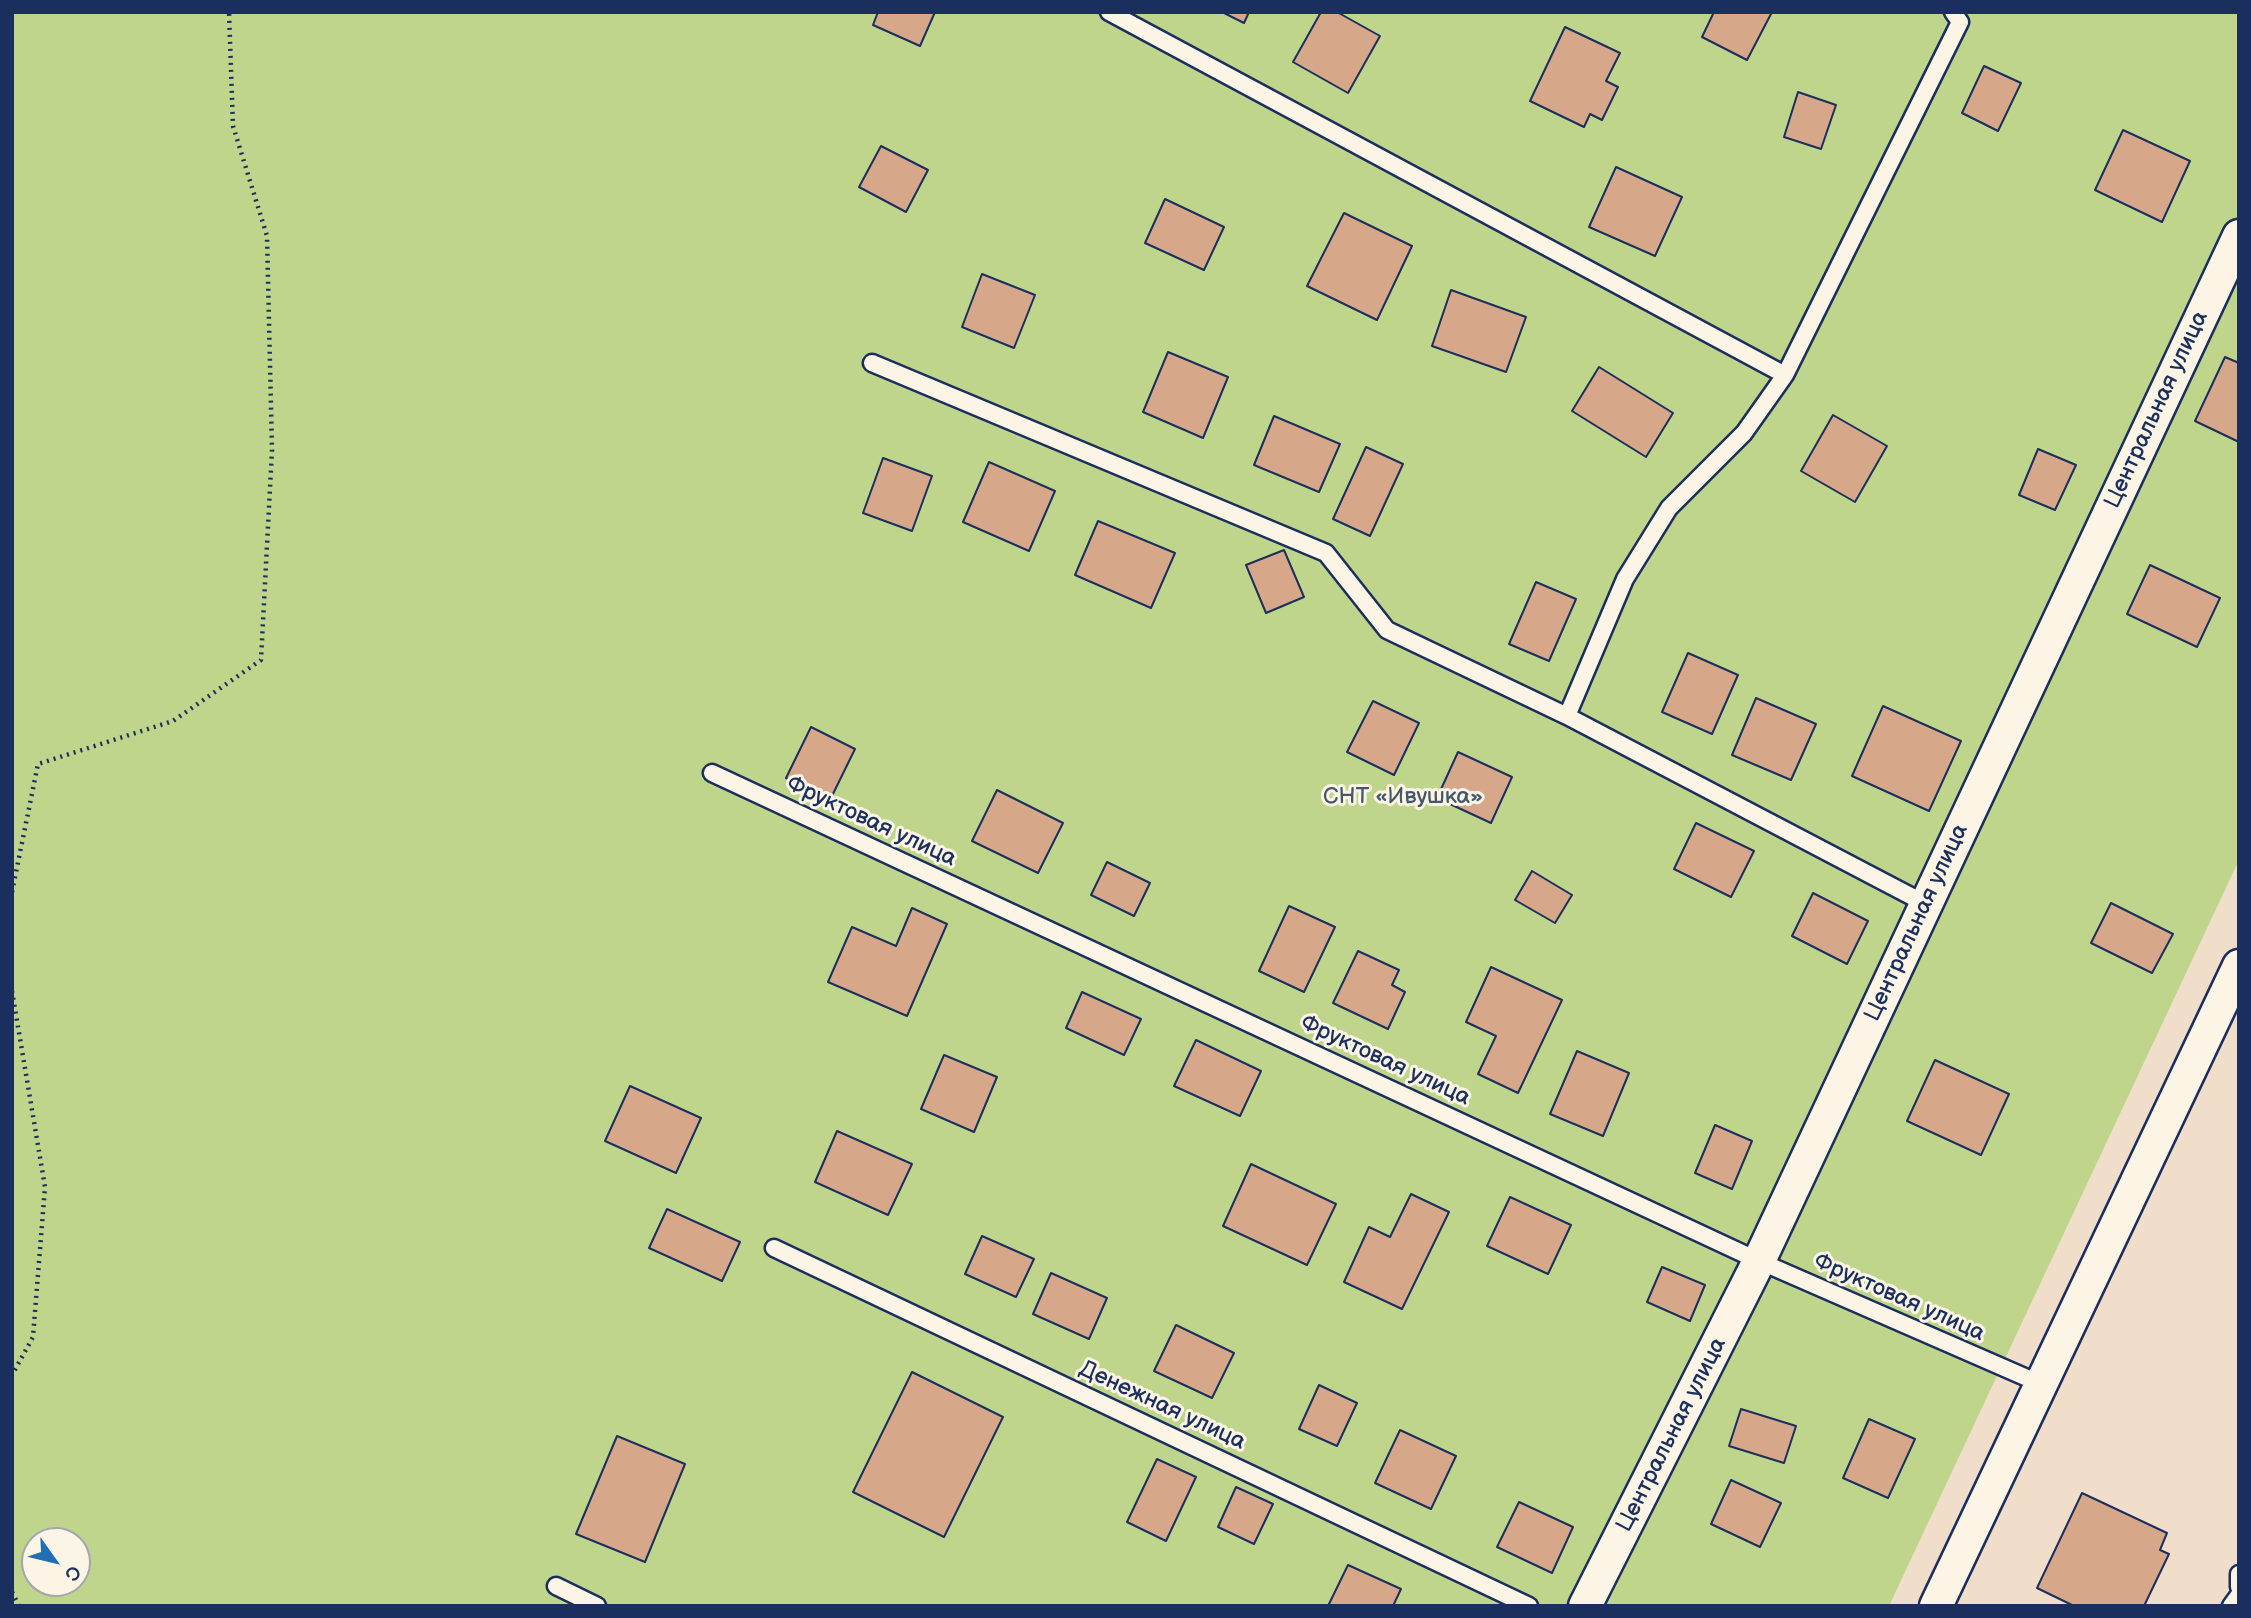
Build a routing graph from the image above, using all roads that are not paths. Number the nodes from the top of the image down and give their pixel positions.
1 (1109, 12) edge
2 (1953, 12) edge
3 (2239, 236) edge
4 (872, 363) dead end
5 (1785, 375) junction
6 (1567, 716) junction
7 (712, 773) dead end
8 (1926, 904) junction
9 (2239, 966) edge
10 (774, 1248) dead end
11 (1759, 1261) junction
12 (2041, 1384) junction
13 (2239, 1574) edge
14 (556, 1586) dead end
15 (2239, 1587) edge
16 (2239, 1595) edge
17 (597, 1606) edge
18 (1530, 1606) edge
19 (1585, 1606) edge
20 (1936, 1606) edge
21 (2231, 1606) edge

1 - 5 lane
2 - 5 lane
3 - 8 street, Центральная улица
4 - 6 lane
5 - 6 lane
6 - 8 lane
7 - 11 lane, Фруктовая улица
8 - 11 street, Центральная улица
9 - 12 street
10 - 18 lane, Денежная улица
11 - 12 lane, Фруктовая улица
11 - 19 street, Центральная улица
12 - 20 street
13 - 15 lane
14 - 17 lane
16 - 21 lane

